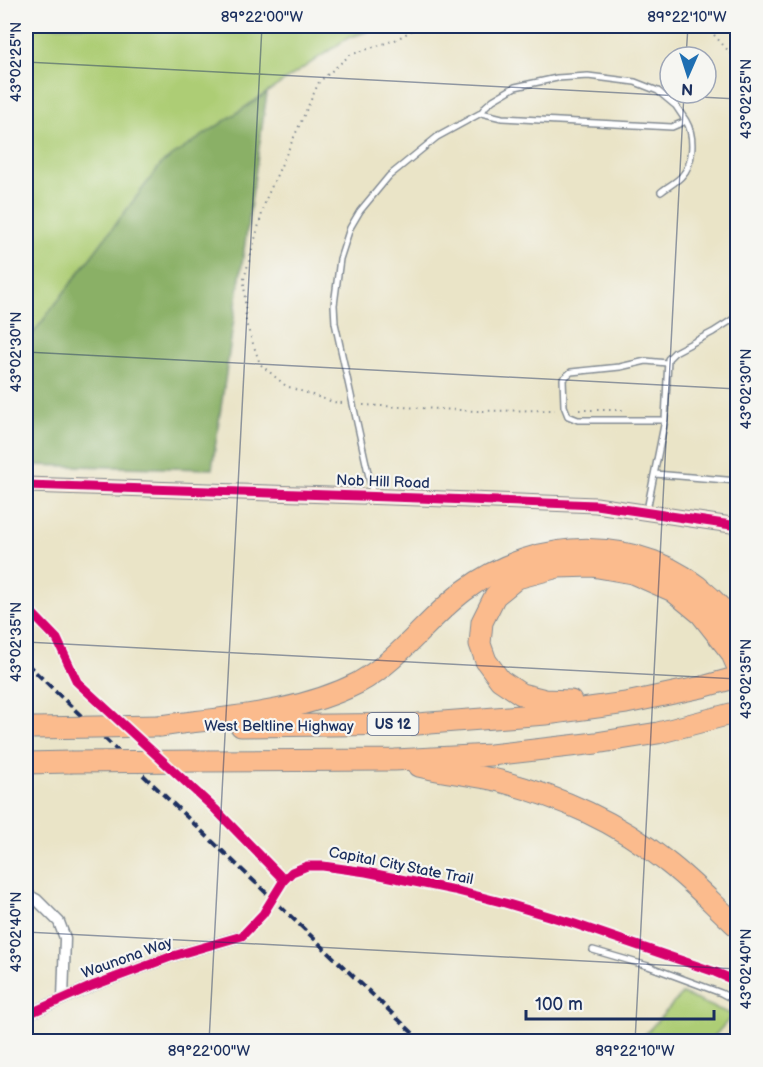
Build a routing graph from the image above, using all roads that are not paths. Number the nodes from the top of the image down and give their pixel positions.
1 (481, 113) junction
2 (686, 121) junction
3 (661, 192) dead end
4 (738, 316) edge
5 (667, 363) junction
6 (665, 420) junction
7 (655, 474) junction
8 (738, 481) edge
9 (26, 485) edge
10 (373, 497) junction
11 (647, 512) junction
12 (738, 526) edge
13 (738, 627) edge
14 (738, 668) edge
15 (738, 677) edge
16 (626, 703) junction
17 (738, 712) edge
18 (160, 726) junction
19 (29, 728) edge
20 (395, 760) junction
21 (26, 763) edge
22 (26, 894) edge
23 (738, 927) edge
24 (242, 936) dead end
25 (593, 950) dead end
26 (63, 999) junction
27 (738, 1002) edge
28 (26, 1015) edge

1 - 2 lane
1 - 2 lane
1 - 10 lane
2 - 3 lane
4 - 5 lane
5 - 6 lane
5 - 6 lane
6 - 7 lane
7 - 8 lane
7 - 11 lane
9 - 10 street, Nob Hill Road
10 - 11 street, Nob Hill Road
11 - 12 street, Nob Hill Road
13 - 18 highway
14 - 16 highway
15 - 16 highway, West Beltline Highway / US 12
16 - 18 highway, West Beltline Highway / US 12
17 - 20 highway
18 - 19 highway, West Beltline Highway / US 12, bridge
20 - 21 highway, bridge
20 - 23 highway
22 - 26 street
24 - 26 street, Waunona Way
25 - 27 lane
26 - 28 street, Waunona Way

